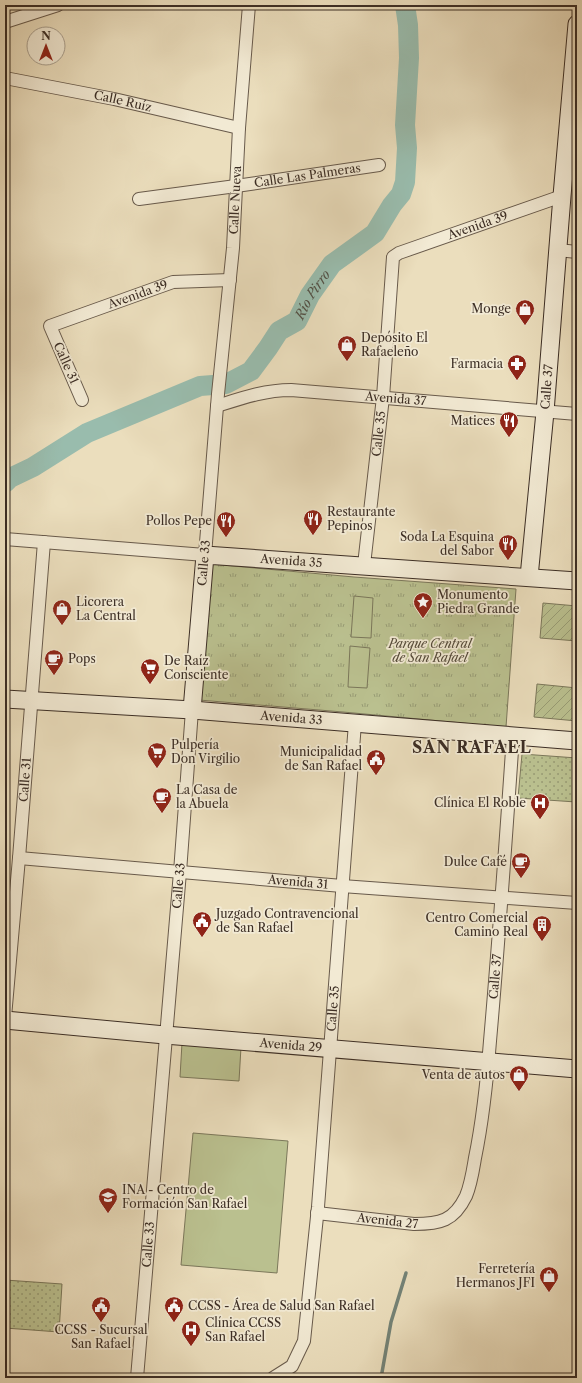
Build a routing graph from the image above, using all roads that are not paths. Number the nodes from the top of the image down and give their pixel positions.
1 (58, 5) edge
2 (249, 5) edge
3 (5, 22) edge
4 (577, 24) edge
5 (5, 78) edge
6 (239, 128) junction
7 (379, 165) dead end
8 (236, 186) junction
9 (562, 196) junction
10 (139, 199) dead end
11 (558, 250) junction
12 (577, 252) edge
13 (394, 255) joint
14 (230, 280) junction
15 (50, 326) joint
16 (218, 394) joint
17 (382, 397) junction
18 (82, 400) dead end
19 (217, 406) junction
20 (545, 412) junction
21 (577, 414) edge
22 (5, 540) edge
23 (44, 542) junction
24 (205, 555) junction
25 (364, 565) junction
26 (529, 577) junction
27 (577, 581) edge
28 (5, 699) edge
29 (32, 701) junction
30 (192, 710) junction
31 (355, 724) junction
32 (513, 736) junction
33 (577, 741) edge
34 (20, 858) junction
35 (180, 872) junction
36 (342, 886) junction
37 (503, 898) junction
38 (577, 903) edge
39 (5, 1017) edge
40 (5, 1020) edge
41 (165, 1035) junction
42 (331, 1048) junction
43 (488, 1062) junction
44 (577, 1070) edge
45 (318, 1213) junction
46 (454, 1213) joint
47 (136, 1378) edge
48 (273, 1378) edge

1 - 3 street
2 - 6 street, Calle Nueva
4 - 9 main road, Calle 37
5 - 6 street, Calle Ruíz
6 - 8 street, Calle Nueva
7 - 8 street, Calle Las Palmeras
8 - 10 street, Calle Las Palmeras
8 - 14 street, Calle Nueva
9 - 11 main road, Calle 37
9 - 13 street, Avenida 39
11 - 12 street
11 - 20 main road, Calle 37
13 - 17 street, Calle 35
14 - 15 street, Avenida 39
14 - 16 street, Calle Nueva
15 - 18 street, Calle 31
16 - 19 street, Calle 33
17 - 19 street, Avenida 37
17 - 20 street, Avenida 37
17 - 25 street, Calle 35
19 - 24 street, Calle 33
20 - 21 street, Avenida 37
20 - 26 main road, Calle 37
22 - 23 street, Avenida 35
23 - 24 street, Avenida 35
23 - 29 street, Calle 31
24 - 25 main road, Avenida 35
24 - 30 main road, Calle 33
25 - 26 main road, Avenida 35
26 - 27 main road, Avenida 35
28 - 29 main road, Avenida 33
29 - 30 main road, Avenida 33
29 - 34 street, Calle 31
30 - 31 main road, Avenida 33
30 - 35 street, Calle 33
31 - 32 main road, Avenida 33
31 - 36 street, Calle 35
32 - 33 main road, Avenida 33
32 - 37 street, Calle 37
34 - 35 street, Avenida 31
34 - 39 street, Calle 31
35 - 36 street, Avenida 31
35 - 41 street, Calle 33
36 - 37 street, Avenida 31
36 - 42 street, Calle 35
37 - 38 street, Avenida 31
37 - 43 street, Calle 37
40 - 41 main road, Avenida 29
41 - 42 main road, Avenida 29
41 - 47 street, Calle 33
42 - 43 main road, Avenida 29
42 - 45 street, Calle 35
43 - 44 main road, Avenida 29
43 - 46 street, Calle 37
45 - 46 street, Avenida 27
45 - 48 street, Calle 35

